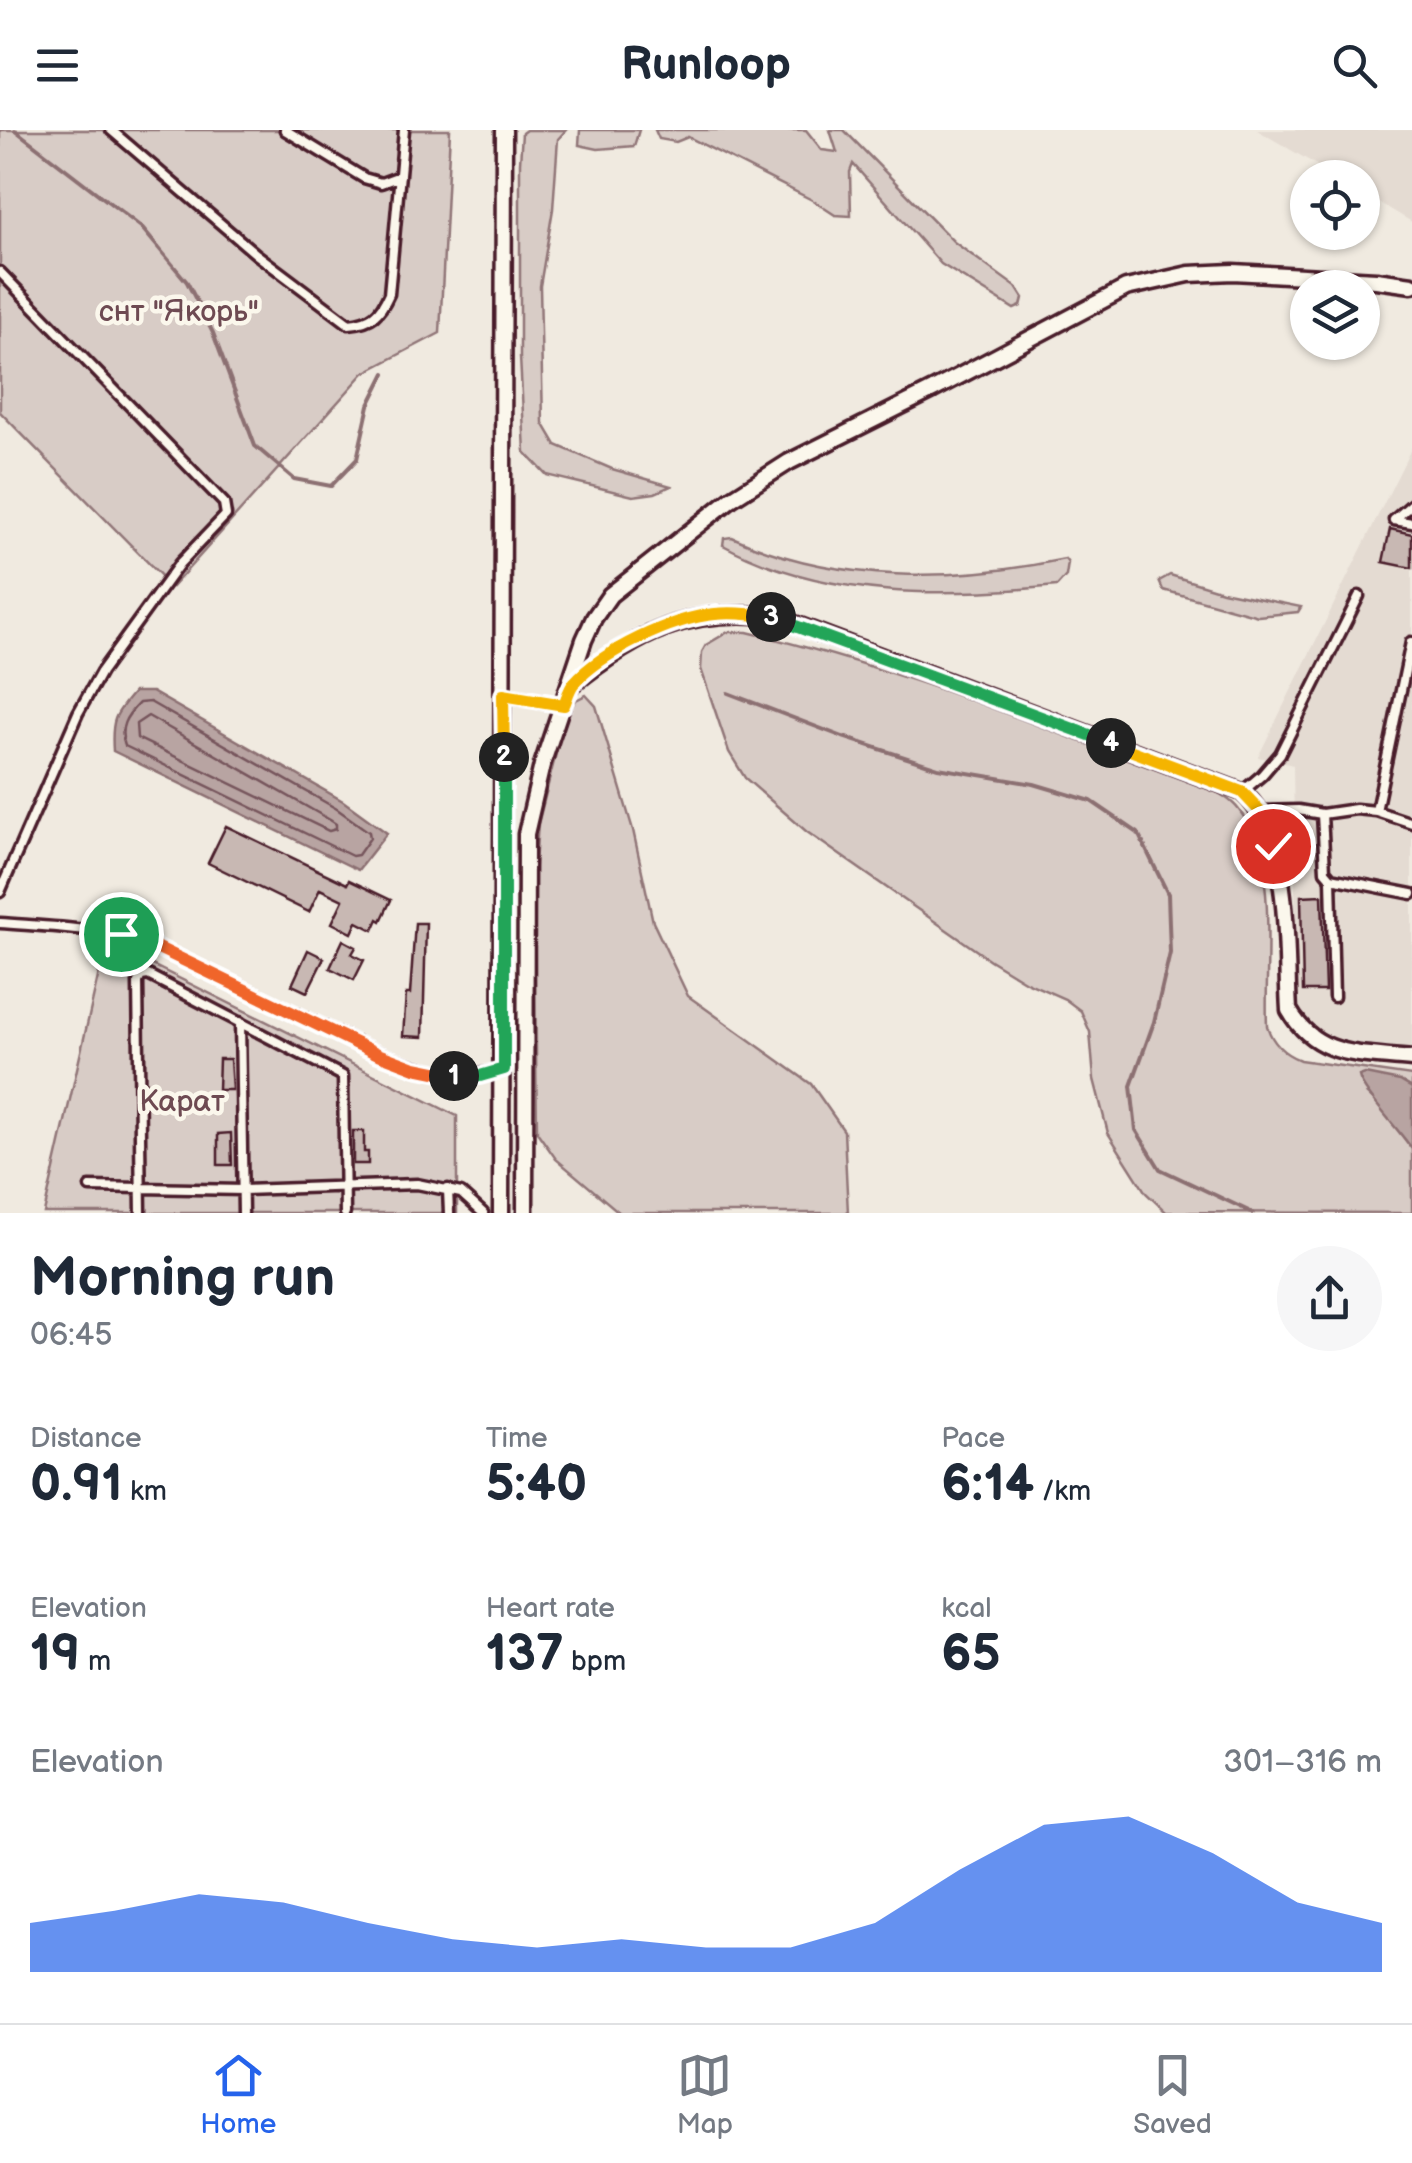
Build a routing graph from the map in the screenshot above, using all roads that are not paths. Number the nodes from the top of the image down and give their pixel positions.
1 (111, 130) edge
2 (284, 130) edge
3 (404, 130) edge
4 (504, 130) edge
5 (400, 176) junction
6 (0, 272) edge
7 (1412, 285) edge
8 (1412, 504) edge
9 (1412, 523) edge
10 (1359, 596) dead end
11 (1412, 642) edge
12 (572, 685) junction
13 (503, 695) junction
14 (564, 705) junction
15 (1242, 792) junction
16 (1260, 811) junction
17 (1376, 811) junction
18 (1322, 814) junction
19 (1412, 822) edge
20 (1331, 878) junction
21 (0, 892) edge
22 (1412, 894) edge
23 (0, 924) edge
24 (1334, 997) dead end
25 (240, 1022) junction
26 (1412, 1059) edge
27 (504, 1069) junction
28 (90, 1187) dead end
29 (142, 1188) junction
30 (345, 1188) junction
31 (448, 1188) junction
32 (243, 1190) junction
33 (142, 1213) edge
34 (243, 1213) edge
35 (345, 1213) edge
36 (448, 1213) edge
37 (483, 1213) edge
38 (501, 1213) edge
39 (525, 1213) edge

1 - 5 lane
2 - 5 lane
3 - 5 lane
4 - 13 street
6 - 21 lane
7 - 12 street
8 - 9 lane
10 - 15 lane
11 - 17 lane
12 - 14 street
12 - 15 street
13 - 14 lane
13 - 27 street
14 - 39 street
15 - 16 street
16 - 18 lane
16 - 26 street
17 - 18 lane
17 - 19 lane
18 - 20 lane
20 - 22 lane
20 - 24 lane
23 - 27 lane
25 - 29 lane
25 - 30 lane
25 - 32 lane
27 - 38 street
28 - 29 lane
29 - 32 lane
29 - 33 lane
30 - 31 lane
30 - 32 lane
30 - 35 lane
31 - 36 lane
31 - 37 lane
32 - 34 lane

